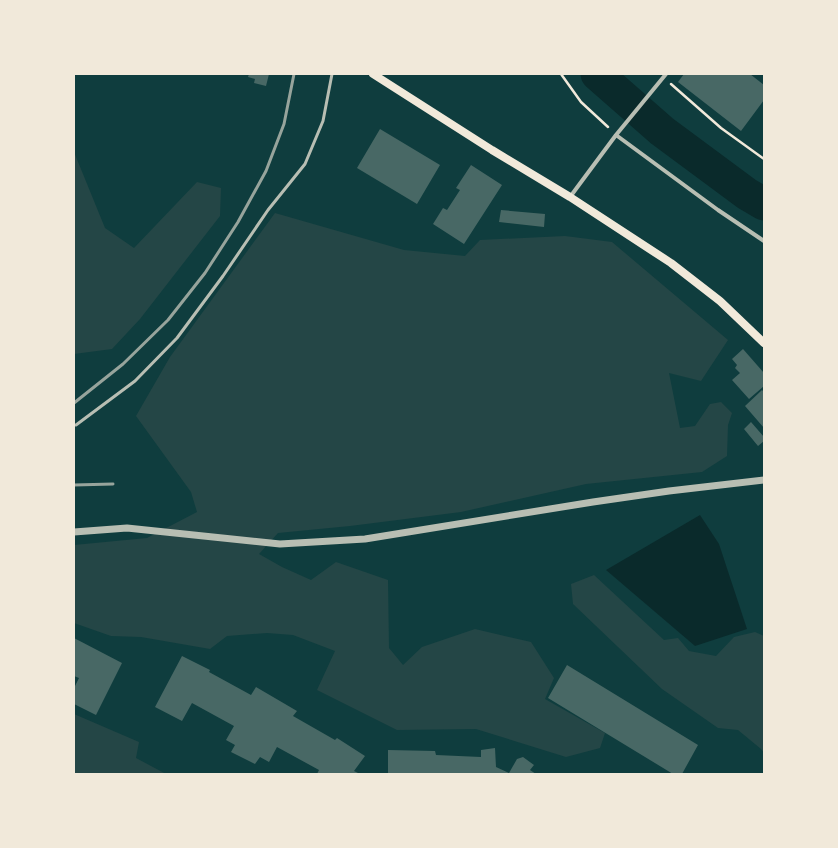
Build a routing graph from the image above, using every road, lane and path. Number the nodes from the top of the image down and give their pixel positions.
1 (332, 74) edge
2 (373, 74) edge
3 (561, 74) edge
4 (665, 75) edge
5 (616, 135) junction
6 (764, 158) edge
7 (570, 197) junction
8 (764, 241) edge
9 (764, 344) edge
10 (76, 425) dead end
11 (764, 480) edge
12 (74, 532) edge

1 - 10 lane
2 - 7 main road
3 - 5 path
4 - 5 street
4 - 6 path
5 - 7 street
5 - 8 street
7 - 9 main road
11 - 12 street

